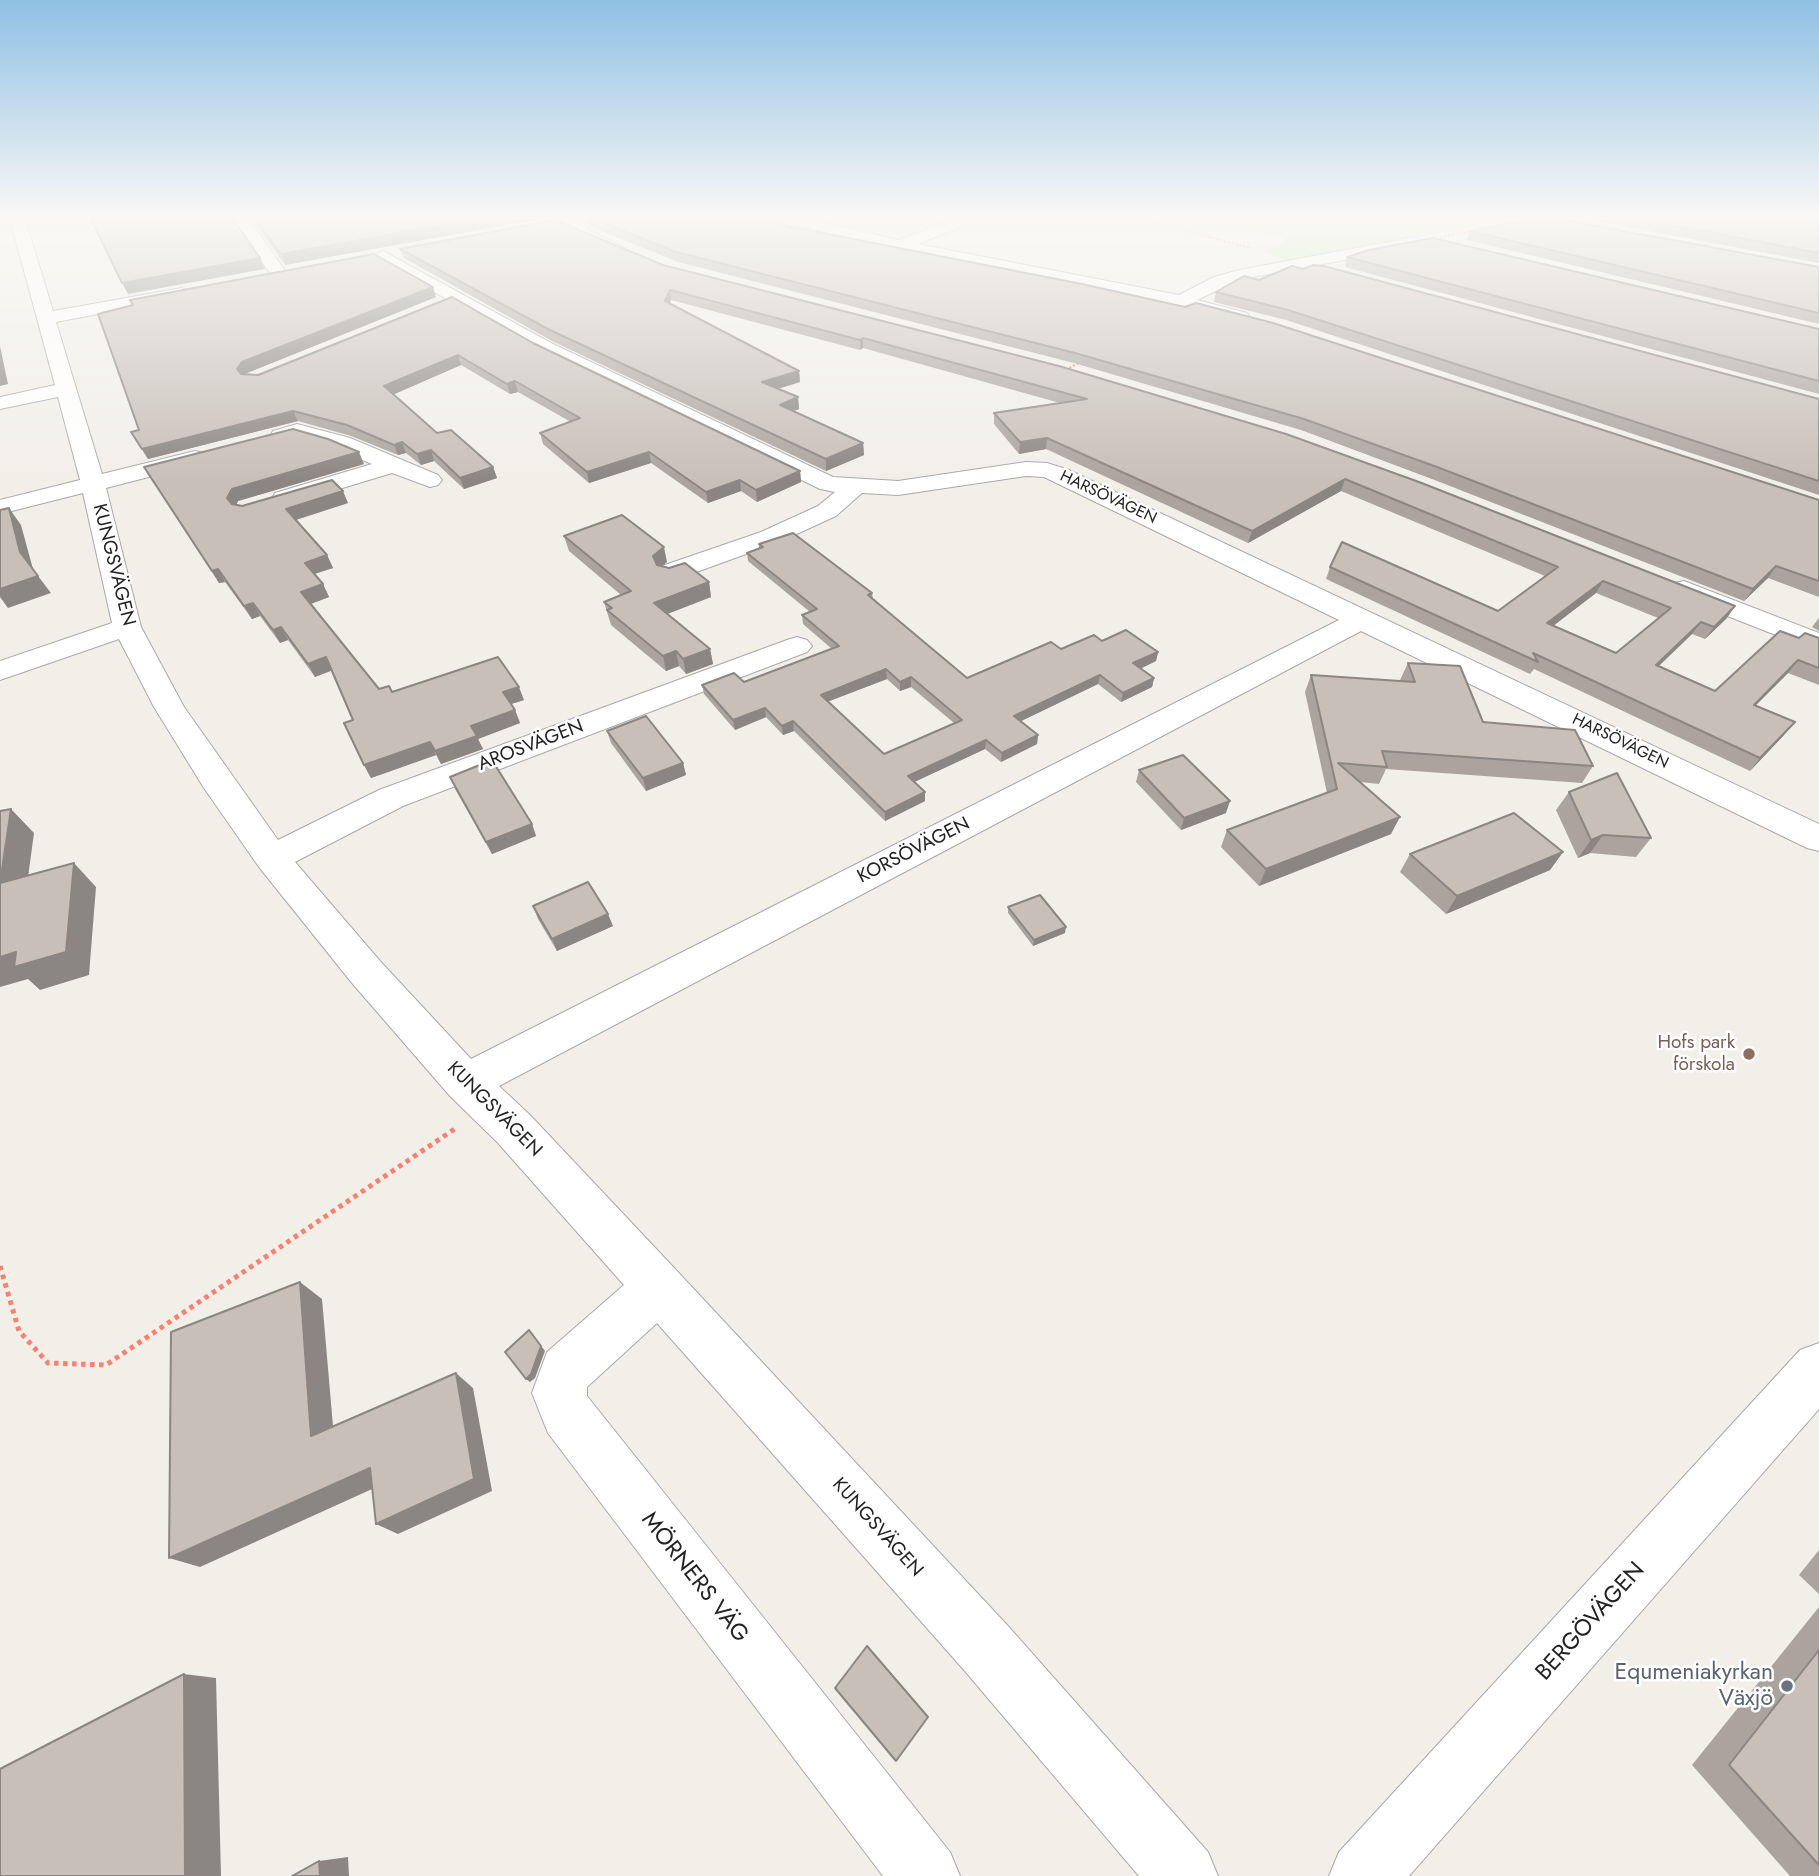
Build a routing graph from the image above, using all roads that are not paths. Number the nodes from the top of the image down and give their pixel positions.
1 (43, 307) edge
2 (107, 307) edge
3 (433, 307) edge
4 (470, 307) edge
5 (1201, 307) edge
6 (429, 308) edge
7 (46, 318) junction
8 (1254, 321) edge
9 (67, 389) junction
10 (0, 403) edge
11 (260, 442) edge
12 (221, 452) edge
13 (393, 466) junction
14 (430, 480) dead end
15 (0, 481) edge
16 (93, 483) junction
17 (855, 486) junction
18 (261, 505) edge
19 (0, 507) edge
20 (671, 572) edge
21 (1666, 582) edge
22 (1364, 618) junction
23 (127, 627) junction
24 (1819, 643) edge
25 (797, 646) dead end
26 (0, 671) edge
27 (1819, 839) edge
28 (272, 858) junction
29 (477, 1094) junction
30 (659, 1287) junction
31 (1819, 1369) edge
32 (926, 1876) edge
33 (1184, 1876) edge
34 (1363, 1876) edge

1 - 7 street, KUNGSVÄGEN
2 - 7 street
3 - 6 street
4 - 17 street, HARSÖVÄGEN
5 - 8 street
7 - 9 street, KUNGSVÄGEN
9 - 10 street
9 - 16 street, KUNGSVÄGEN
11 - 13 street
12 - 16 street
13 - 14 street
13 - 18 street
15 - 19 street
16 - 19 street
16 - 23 street, KUNGSVÄGEN
17 - 20 street
17 - 22 street, HARSÖVÄGEN
21 - 24 street
22 - 27 street, HARSÖVÄGEN
22 - 29 street, KORSÖVÄGEN
23 - 26 street
23 - 28 street, KUNGSVÄGEN
25 - 28 street, AROSVÄGEN
28 - 29 street, KUNGSVÄGEN
29 - 30 street, KUNGSVÄGEN
30 - 32 street, MÖRNERS VÄG
30 - 33 street, KUNGSVÄGEN
31 - 34 street, BERGÖVÄGEN

